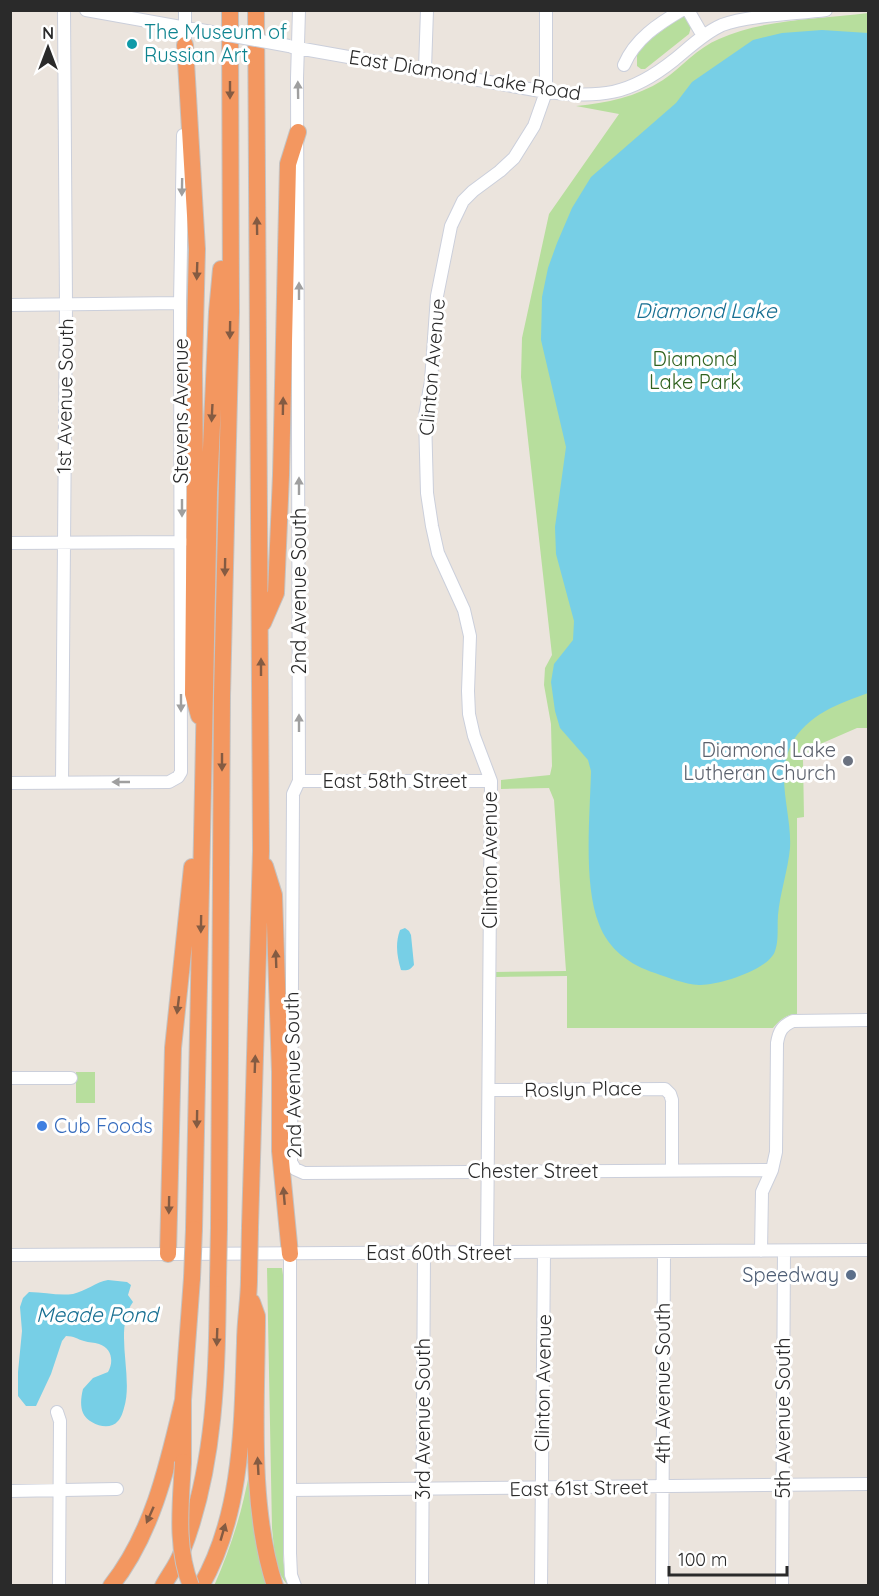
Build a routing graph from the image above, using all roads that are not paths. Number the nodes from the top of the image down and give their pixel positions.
1 (64, 10) edge
2 (86, 10) edge
3 (185, 10) edge
4 (230, 10) edge
5 (256, 10) edge
6 (299, 10) edge
7 (427, 10) edge
8 (546, 10) edge
9 (682, 10) edge
10 (688, 10) edge
11 (826, 10) edge
12 (188, 34) junction
13 (703, 36) junction
14 (293, 47) junction
15 (624, 65) dead end
16 (425, 69) junction
17 (546, 92) junction
18 (298, 132) junction
19 (230, 188) junction
20 (180, 303) junction
21 (66, 304) junction
22 (10, 305) edge
23 (182, 542) junction
24 (10, 543) edge
25 (64, 543) junction
26 (261, 629) junction
27 (205, 728) junction
28 (490, 781) junction
29 (62, 782) junction
30 (299, 782) junction
31 (10, 783) edge
32 (203, 824) junction
33 (261, 851) junction
34 (868, 1020) edge
35 (10, 1078) edge
36 (71, 1078) dead end
37 (490, 1090) junction
38 (295, 1169) joint
39 (672, 1170) junction
40 (772, 1170) junction
41 (488, 1171) junction
42 (868, 1250) edge
43 (761, 1251) junction
44 (784, 1251) junction
45 (544, 1252) junction
46 (664, 1252) junction
47 (424, 1253) junction
48 (487, 1253) junction
49 (168, 1254) junction
50 (290, 1254) junction
51 (10, 1255) edge
52 (249, 1287) junction
53 (57, 1412) dead end
54 (176, 1461) junction
55 (868, 1484) edge
56 (782, 1485) junction
57 (663, 1486) junction
58 (542, 1489) junction
59 (60, 1490) junction
60 (117, 1490) dead end
61 (290, 1490) junction
62 (423, 1490) junction
63 (10, 1491) edge
64 (59, 1586) edge
65 (111, 1586) edge
66 (163, 1586) edge
67 (191, 1586) edge
68 (201, 1586) edge
69 (275, 1586) edge
70 (295, 1586) edge
71 (422, 1586) edge
72 (541, 1586) edge
73 (662, 1586) edge
74 (782, 1586) edge

1 - 21 street, 1st Avenue South
2 - 12 street, East Diamond Lake Road
3 - 12 street, Stevens Avenue
4 -> 19 highway
26 -> 5 highway
6 - 14 street, 2nd Avenue South
7 - 16 street
8 - 17 street, Clinton Avenue
9 - 15 street
10 - 13 street
11 - 13 street, East Diamond Lake Road
12 - 14 street, East Diamond Lake Road, bridge
12 -> 20 street, Stevens Avenue
12 -> 27 highway
13 - 17 street, East Diamond Lake Road
14 - 16 street, East Diamond Lake Road
18 -> 14 street, 2nd Avenue South
16 - 17 street, East Diamond Lake Road
17 - 28 street, Clinton Avenue
26 -> 18 highway
30 -> 18 street, 2nd Avenue South
19 -> 27 highway
19 -> 66 highway, bridge
20 - 21 street
20 -> 23 street, Stevens Avenue
21 - 22 street
21 - 25 street, 1st Avenue South
23 - 25 street
23 -> 29 street, Stevens Avenue
24 - 25 street
25 - 29 street, 1st Avenue South
33 -> 26 highway
27 - 32 highway
28 - 30 street, East 58th Street
28 - 37 street, Clinton Avenue
29 - 31 street
30 - 38 street, 2nd Avenue South
32 -> 49 highway
32 -> 54 highway, bridge
50 -> 33 highway
52 -> 33 highway, bridge
34 - 40 street
35 - 36 street
37 - 39 street, Roslyn Place
37 - 41 street, Clinton Avenue
38 - 41 street, Chester Street
39 - 40 street, Chester Street
39 - 41 street, Chester Street
40 - 43 street
41 - 48 street, Clinton Avenue
42 - 44 street, East 60th Street
43 - 44 street, East 60th Street
43 - 46 street, East 60th Street
44 - 56 street, 5th Avenue South
45 - 46 street, East 60th Street
45 - 48 street, East 60th Street
45 - 58 street, Clinton Avenue
46 - 57 street, 4th Avenue South
47 - 48 street, East 60th Street
47 - 50 street, East 60th Street
47 - 62 street, 3rd Avenue South
49 - 50 street, East 60th Street
49 - 51 street, East 60th Street
50 - 61 street
68 -> 52 highway
69 -> 52 highway
53 - 59 street
54 -> 65 highway
54 - 67 highway, bridge
55 - 56 street, East 61st Street
56 - 57 street, East 61st Street
56 - 74 street, 5th Avenue South
57 - 58 street, East 61st Street
57 - 73 street, 4th Avenue South
58 - 62 street, East 61st Street
58 - 72 street, Clinton Avenue
59 - 60 street
59 - 63 street
59 - 64 street
61 - 62 street, East 61st Street
61 - 70 street
62 - 71 street, 3rd Avenue South

